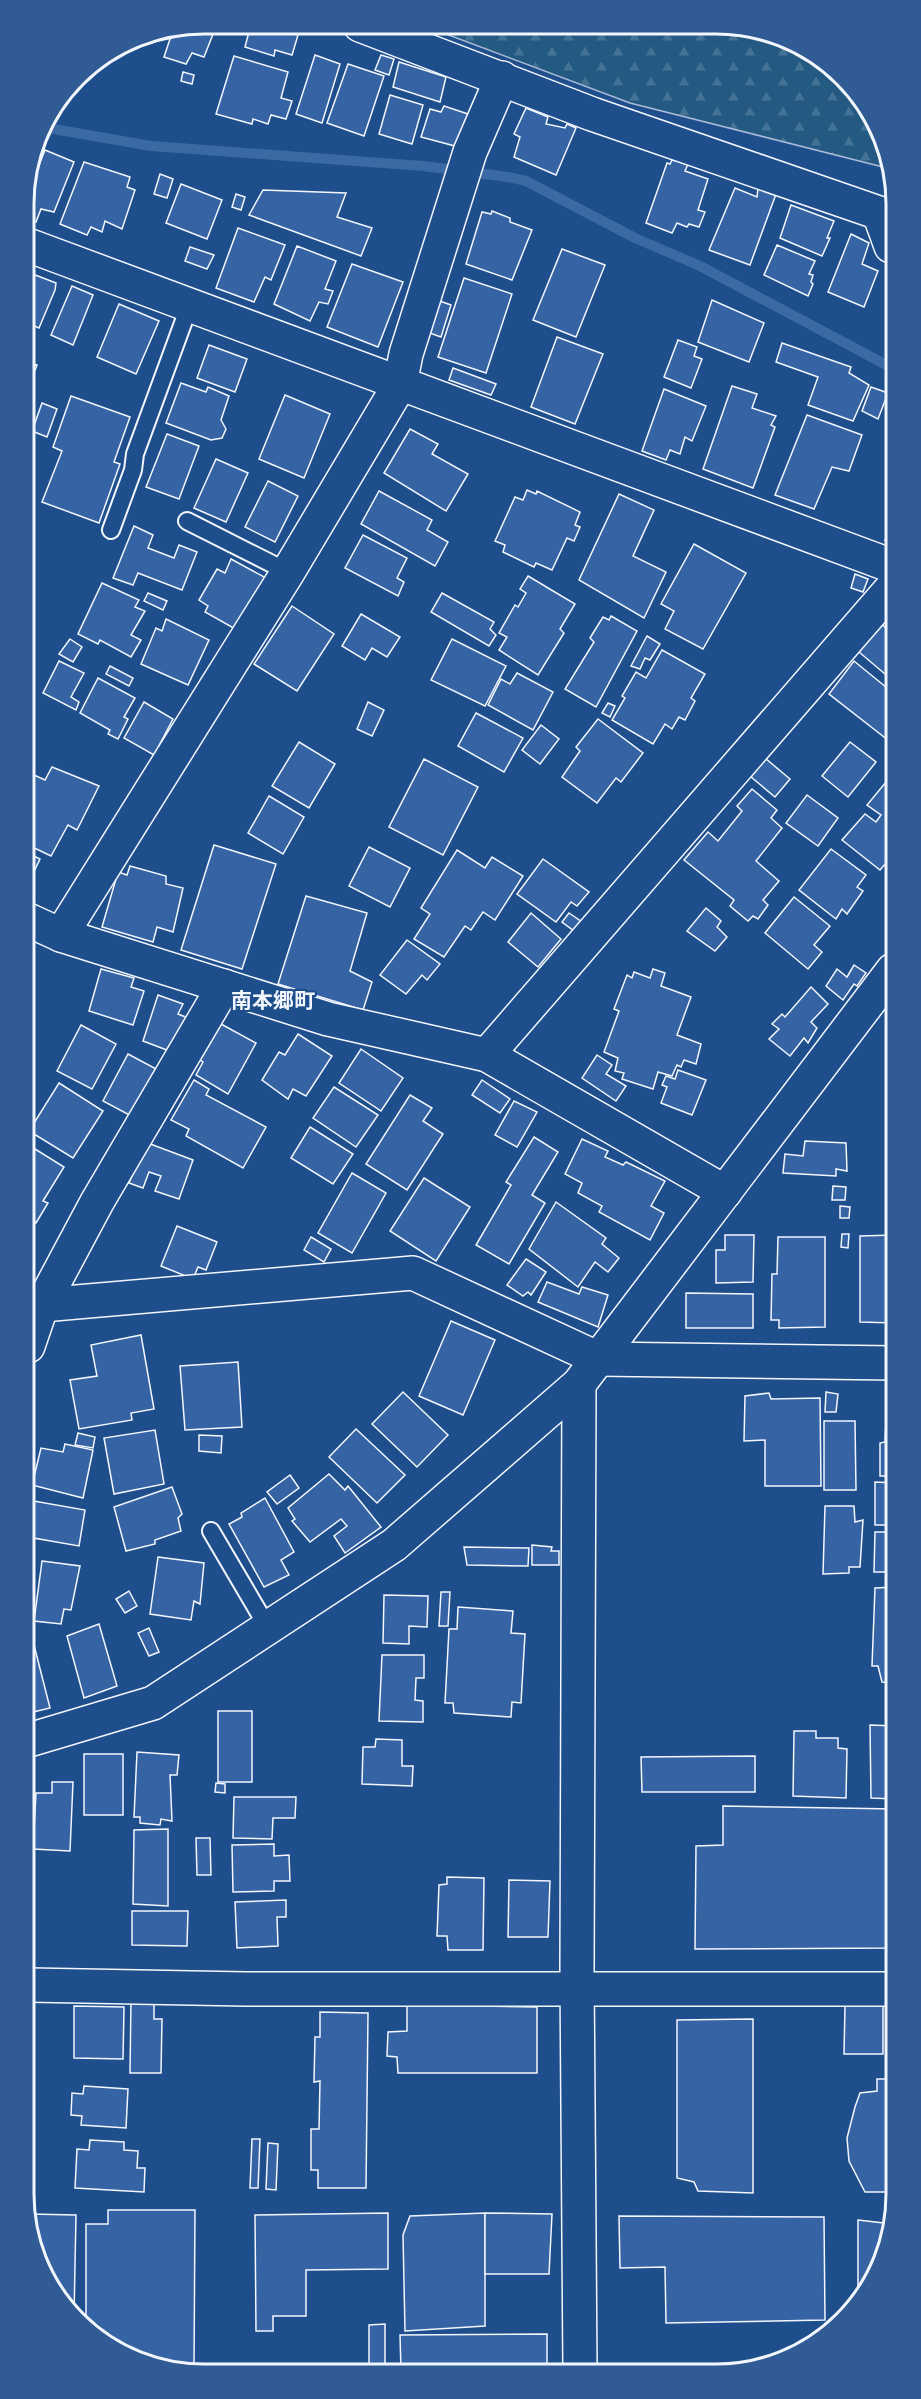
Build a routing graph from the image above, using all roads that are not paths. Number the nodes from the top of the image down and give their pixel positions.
1 (387, 35) edge
2 (502, 78) junction
3 (886, 232) edge
4 (35, 248) edge
5 (190, 304) junction
6 (400, 384) junction
7 (187, 520) dead end
8 (111, 530) dead end
9 (886, 564) edge
10 (288, 572) junction
11 (886, 595) edge
12 (35, 923) edge
13 (61, 935) junction
14 (886, 979) edge
15 (224, 986) junction
16 (487, 1055) junction
17 (725, 1192) junction
18 (35, 1304) edge
19 (599, 1359) junction
20 (886, 1363) edge
21 (579, 1384) junction
22 (211, 1531) dead end
23 (268, 1628) junction
24 (35, 1738) edge
25 (35, 1985) edge
26 (577, 1988) junction
27 (886, 1989) edge
28 (580, 2364) edge

1 - 2 street
2 - 3 street
2 - 6 street
4 - 5 street
5 - 6 street
5 - 8 lane
6 - 9 street
6 - 10 street
7 - 10 lane
10 - 13 street
11 - 16 street
12 - 13 street
13 - 15 street
14 - 17 street
15 - 16 street
15 - 18 street
16 - 17 street
17 - 19 street
18 - 19 street
19 - 20 street
19 - 21 street
21 - 23 street
21 - 26 street
22 - 23 lane
23 - 24 street
25 - 26 street
26 - 27 street
26 - 28 street

